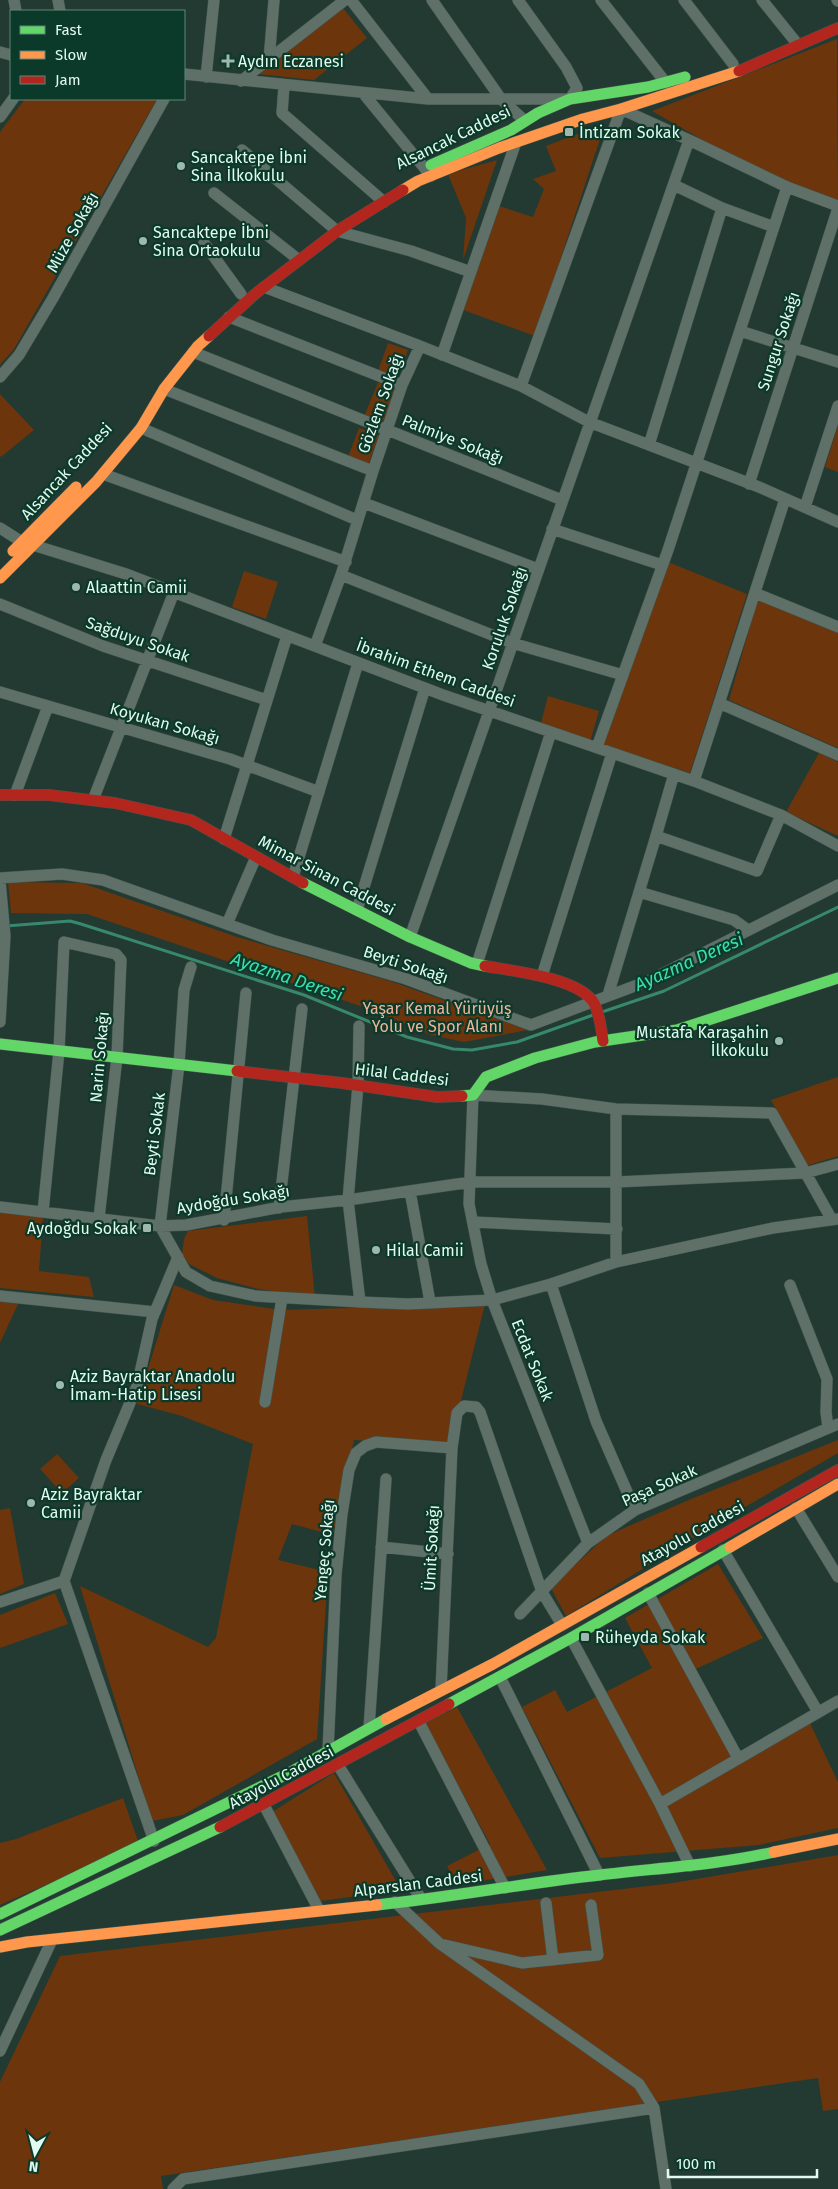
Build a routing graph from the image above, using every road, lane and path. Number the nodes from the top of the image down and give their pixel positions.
1 (214, 0) edge
2 (274, 0) edge
3 (345, 0) edge
4 (351, 0) edge
5 (432, 0) edge
6 (518, 0) edge
7 (602, 0) edge
8 (684, 0) edge
9 (762, 0) edge
10 (838, 22) edge
11 (838, 28) edge
12 (795, 41) junction
13 (268, 60) junction
14 (733, 64) junction
15 (185, 74) edge
16 (206, 77) junction
17 (241, 81) junction
18 (666, 83) junction
19 (284, 86) junction
20 (363, 93) junction
21 (570, 98) junction
22 (428, 99) junction
23 (501, 99) junction
24 (12, 100) edge
25 (163, 100) edge
26 (621, 109) junction
27 (0, 117) edge
28 (583, 119) junction
29 (525, 121) junction
30 (537, 134) junction
31 (690, 140) junction
32 (516, 142) junction
33 (242, 150) dead end
34 (428, 172) junction
35 (674, 185) junction
36 (787, 187) junction
37 (214, 193) dead end
38 (380, 199) junction
39 (838, 207) edge
40 (722, 208) junction
41 (774, 227) junction
42 (334, 228) junction
43 (204, 242) dead end
44 (295, 257) junction
45 (471, 272) junction
46 (264, 287) junction
47 (241, 294) junction
48 (229, 317) junction
49 (740, 332) junction
50 (420, 346) junction
51 (793, 348) junction
52 (193, 352) junction
53 (442, 355) junction
54 (838, 362) edge
55 (0, 377) edge
56 (402, 385) junction
57 (520, 386) junction
58 (164, 389) junction
59 (838, 406) edge
60 (589, 422) junction
61 (136, 425) junction
62 (387, 430) junction
63 (649, 445) junction
64 (696, 464) junction
65 (373, 471) junction
66 (103, 474) junction
67 (749, 484) junction
68 (785, 499) junction
69 (562, 500) junction
70 (364, 503) junction
71 (805, 507) junction
72 (356, 520) junction
73 (838, 522) edge
74 (0, 528) edge
75 (552, 529) junction
76 (28, 543) junction
77 (346, 562) junction
78 (0, 564) edge
79 (662, 565) junction
80 (538, 569) junction
81 (342, 574) junction
82 (0, 578) edge
83 (174, 592) junction
84 (755, 593) junction
85 (0, 604) edge
86 (838, 627) edge
87 (288, 636) junction
88 (512, 643) junction
89 (314, 646) junction
90 (148, 661) junction
91 (358, 663) junction
92 (623, 675) junction
93 (424, 688) junction
94 (0, 692) edge
95 (267, 700) junction
96 (719, 703) junction
97 (48, 706) junction
98 (489, 710) junction
99 (122, 727) junction
100 (551, 732) junction
101 (596, 747) junction
102 (612, 753) junction
103 (838, 755) edge
104 (246, 765) junction
105 (674, 774) junction
106 (694, 781) junction
107 (319, 792) junction
108 (0, 795) edge
109 (14, 795) junction
110 (93, 800) junction
111 (781, 815) junction
112 (656, 836) junction
113 (224, 838) junction
114 (838, 846) edge
115 (256, 857) junction
116 (293, 877) junction
117 (0, 879) edge
118 (838, 885) edge
119 (639, 892) junction
120 (357, 910) junction
121 (227, 924) junction
122 (748, 930) junction
123 (410, 937) junction
124 (477, 964) junction
125 (191, 967) dead end
126 (542, 976) junction
127 (838, 978) edge
128 (246, 993) dead end
129 (608, 995) junction
130 (302, 1009) dead end
131 (596, 1009) junction
132 (0, 1022) edge
133 (359, 1026) dead end
134 (603, 1041) junction
135 (0, 1044) edge
136 (59, 1050) junction
137 (117, 1057) junction
138 (179, 1064) junction
139 (238, 1071) junction
140 (294, 1078) junction
141 (358, 1085) junction
142 (473, 1095) junction
143 (616, 1108) junction
144 (838, 1164) edge
145 (805, 1173) junction
146 (471, 1182) junction
147 (617, 1182) junction
148 (410, 1191) junction
149 (348, 1200) junction
150 (0, 1207) edge
151 (279, 1208) junction
152 (43, 1212) junction
153 (99, 1218) junction
154 (835, 1219) edge
155 (224, 1220) junction
156 (473, 1222) junction
157 (160, 1226) junction
158 (616, 1229) junction
159 (178, 1257) junction
160 (616, 1262) junction
161 (551, 1284) junction
162 (790, 1285) dead end
163 (0, 1296) edge
164 (282, 1298) junction
165 (492, 1300) junction
166 (360, 1302) junction
167 (430, 1302) junction
168 (155, 1312) junction
169 (265, 1402) dead end
170 (833, 1426) edge
171 (452, 1448) junction
172 (838, 1470) edge
173 (386, 1479) dead end
174 (838, 1484) edge
175 (796, 1508) junction
176 (635, 1510) junction
177 (588, 1543) junction
178 (381, 1546) junction
179 (723, 1550) junction
180 (448, 1554) junction
181 (838, 1578) edge
182 (64, 1581) junction
183 (542, 1592) junction
184 (648, 1593) junction
185 (0, 1602) edge
186 (520, 1614) dead end
187 (562, 1625) junction
188 (571, 1638) junction
189 (500, 1677) junction
190 (441, 1690) junction
191 (838, 1701) edge
192 (818, 1712) junction
193 (419, 1722) junction
194 (369, 1728) junction
195 (328, 1751) junction
196 (738, 1758) junction
197 (338, 1765) junction
198 (660, 1804) junction
199 (264, 1805) junction
200 (838, 1839) edge
201 (154, 1841) junction
202 (690, 1866) junction
203 (599, 1875) junction
204 (505, 1888) junction
205 (421, 1899) junction
206 (395, 1902) junction
207 (546, 1903) dead end
208 (590, 1905) dead end
209 (319, 1910) junction
210 (0, 1914) edge
211 (17, 1922) junction
212 (0, 1930) edge
213 (52, 1940) junction
214 (27, 1942) junction
215 (439, 1943) junction
216 (0, 1948) edge
217 (553, 1960) junction
218 (0, 2051) edge
219 (654, 2108) junction
220 (173, 2189) edge
221 (666, 2189) edge

1 - 16 street
2 - 13 street
3 - 13 street
4 - 22 street
5 - 23 street
6 - 21 street
7 - 18 street
8 - 14 street
9 - 12 street
10 - 12 street, Alsancak Caddesi
11 - 26 street, Alsancak Caddesi
12 - 14 street, Alsancak Caddesi
13 - 17 street
14 - 18 street, Alsancak Caddesi
15 - 16 street
16 - 17 street
17 - 19 street
18 - 21 street, Alsancak Caddesi
19 - 20 street
19 - 38 street
20 - 22 street
20 - 34 street
21 - 23 street
21 - 28 street
21 - 29 street, Alsancak Caddesi
22 - 23 street
23 - 29 street
24 - 27 street
25 - 55 street, Müze Sokağı
26 - 28 street, Alsancak Caddesi
26 - 31 street
26 - 57 street
28 - 30 street, Alsancak Caddesi
29 - 30 street
29 - 34 street, Alsancak Caddesi
30 - 32 street, Alsancak Caddesi
31 - 35 street, Koruluk Sokağı
31 - 36 street
32 - 34 street, Alsancak Caddesi
32 - 45 street
33 - 42 street
34 - 38 street, Alsancak Caddesi
35 - 40 street
35 - 60 street, Koruluk Sokağı
36 - 39 street
36 - 41 street
37 - 44 street
38 - 42 street, Alsancak Caddesi
39 - 51 street, Sungur Sokağı
40 - 41 street
40 - 63 street
41 - 49 street
42 - 44 street, Alsancak Caddesi
42 - 45 street
43 - 47 street
44 - 46 street, Alsancak Caddesi
44 - 47 street, Alsancak Caddesi
45 - 53 street
46 - 48 street, Alsancak Caddesi
46 - 50 street, Gözlem Sokağı
47 - 61 street, Alsancak Caddesi
48 - 52 street, Alsancak Caddesi
48 - 56 street
49 - 51 street
49 - 64 street
50 - 53 street
50 - 56 street, Gözlem Sokağı
51 - 54 street
51 - 67 street, Sungur Sokağı
52 - 58 street, Alsancak Caddesi
52 - 62 street, Palmiye Sokağı
53 - 57 street
56 - 62 street, Gözlem Sokağı
57 - 60 street
58 - 61 street, Alsancak Caddesi
58 - 65 street
59 - 71 street
60 - 63 street
60 - 69 street, Koruluk Sokağı
61 - 66 street, Alsancak Caddesi
61 - 72 street
61 - 76 street, Alsancak Caddesi
62 - 65 street, Gözlem Sokağı
62 - 69 street, Palmiye Sokağı
63 - 64 street
64 - 67 street
64 - 79 street
65 - 70 street, Gözlem Sokağı
66 - 76 street, Alsancak Caddesi
66 - 77 street
67 - 68 street
68 - 71 street
68 - 84 street
69 - 75 street, Koruluk Sokağı
70 - 72 street, Gözlem Sokağı
70 - 80 street
71 - 73 street
72 - 77 street, Gözlem Sokağı
74 - 76 street, İbrahim Ethem Caddesi
75 - 79 street
75 - 80 street, Koruluk Sokağı
76 - 78 street, Alsancak Caddesi
76 - 82 street, Alsancak Caddesi
76 - 83 street, İbrahim Ethem Caddesi
77 - 81 street, Gözlem Sokağı
79 - 92 street
80 - 88 street, Koruluk Sokağı
81 - 88 street
81 - 89 street, Gözlem Sokağı
83 - 87 street, İbrahim Ethem Caddesi
83 - 90 street
84 - 86 street
84 - 96 street
85 - 90 street, Sağduyu Sokak
87 - 89 street, İbrahim Ethem Caddesi
87 - 95 street
88 - 92 street
88 - 98 street, Koruluk Sokağı
89 - 91 street, İbrahim Ethem Caddesi
90 - 95 street, Sağduyu Sokak
90 - 99 street
91 - 93 street, İbrahim Ethem Caddesi
91 - 107 street
92 - 101 street
93 - 98 street, İbrahim Ethem Caddesi
93 - 120 street
94 - 97 street, Koyukan Sokağı
95 - 104 street
96 - 103 street
96 - 106 street
97 - 99 street, Koyukan Sokağı
97 - 109 street
98 - 100 street, İbrahim Ethem Caddesi
98 - 123 street, Koruluk Sokağı
99 - 104 street, Koyukan Sokağı
99 - 110 street
100 - 101 street, İbrahim Ethem Caddesi
100 - 124 street
101 - 102 street, İbrahim Ethem Caddesi
102 - 105 street, İbrahim Ethem Caddesi
102 - 126 street
104 - 107 street, Koyukan Sokağı
104 - 113 street
105 - 106 street, İbrahim Ethem Caddesi
105 - 112 street
106 - 111 street, İbrahim Ethem Caddesi
107 - 116 street
108 - 109 street, Mimar Sinan Caddesi
109 - 110 street, Mimar Sinan Caddesi
110 - 113 street, Mimar Sinan Caddesi
111 - 112 street
111 - 114 street, İbrahim Ethem Caddesi
112 - 119 street
113 - 115 street, Mimar Sinan Caddesi
115 - 116 street, Mimar Sinan Caddesi
115 - 121 street
116 - 120 street, Mimar Sinan Caddesi
117 - 121 street, Beyti Sokağı
117 - 132 street
118 - 122 street, Beyti Sokağı
119 - 122 street
119 - 129 street
120 - 123 street, Mimar Sinan Caddesi
121 - 131 street, Beyti Sokağı
122 - 129 street, Beyti Sokağı
123 - 124 street, Mimar Sinan Caddesi
124 - 126 street, Mimar Sinan Caddesi
125 - 138 street, Beyti Sokak
126 - 131 street, Mimar Sinan Caddesi
127 - 134 street
128 - 139 street
129 - 131 street, Beyti Sokağı
130 - 140 street
131 - 134 street
133 - 141 street
134 - 142 street
135 - 136 street, Hilal Caddesi
136 - 137 street, Hilal Caddesi
136 - 137 street, Narin Sokağı
136 - 152 street
137 - 138 street, Hilal Caddesi
137 - 153 street, Narin Sokağı
138 - 139 street, Hilal Caddesi
138 - 157 street, Beyti Sokak
139 - 140 street, Hilal Caddesi
139 - 155 street
140 - 141 street, Hilal Caddesi
140 - 151 street
141 - 142 street, Hilal Caddesi
141 - 149 street
142 - 143 street
142 - 146 street, Ecdat Sokak
143 - 145 street
143 - 147 street
144 - 145 street, Aydoğdu Sokağı
145 - 147 street, Aydoğdu Sokağı
145 - 154 street
146 - 147 street, Aydoğdu Sokağı
146 - 148 street, Aydoğdu Sokağı
146 - 156 street, Ecdat Sokak
147 - 158 street
148 - 149 street, Aydoğdu Sokağı
148 - 167 street
149 - 151 street, Aydoğdu Sokağı
149 - 166 street
150 - 152 street, Aydoğdu Sokağı
151 - 155 street, Aydoğdu Sokağı
152 - 153 street, Aydoğdu Sokağı
153 - 157 street, Aydoğdu Sokağı
154 - 160 street
155 - 157 street, Aydoğdu Sokağı
156 - 158 street
156 - 165 street, Ecdat Sokak
157 - 159 street
158 - 160 street
159 - 164 street
159 - 168 street
160 - 161 street
161 - 165 street
161 - 176 street
162 - 170 street
163 - 168 street
164 - 166 street
164 - 169 street
165 - 167 street
165 - 177 street, Ecdat Sokak
166 - 167 street
168 - 182 street
170 - 176 street, Paşa Sokak
171 - 180 street, Ümit Sokağı
171 - 183 street, Ümit Sokağı
171 - 195 street, Yengeç Sokağı
172 - 187 street, Atayolu Caddesi
173 - 178 street
174 - 175 street, Atayolu Caddesi
175 - 179 street, Atayolu Caddesi
175 - 181 street
176 - 177 street, Paşa Sokak
177 - 183 street, Paşa Sokak
178 - 180 street
178 - 194 street
179 - 184 street, Atayolu Caddesi
179 - 192 street
180 - 190 street, Ümit Sokağı
182 - 185 street
182 - 201 street
183 - 186 street, Paşa Sokak
183 - 187 street
184 - 188 street, Atayolu Caddesi
184 - 196 street
187 - 188 street
187 - 190 street, Atayolu Caddesi
188 - 189 street, Atayolu Caddesi
188 - 198 street
189 - 193 street, Atayolu Caddesi
189 - 203 street
190 - 194 street, Atayolu Caddesi
191 - 192 street
192 - 196 street
193 - 197 street, Atayolu Caddesi
193 - 204 street
194 - 195 street, Atayolu Caddesi
195 - 201 street, Atayolu Caddesi
196 - 198 street
197 - 199 street, Atayolu Caddesi
197 - 205 street
198 - 202 street
199 - 209 street
199 - 211 street, Atayolu Caddesi
200 - 202 street, Alparslan Caddesi
201 - 210 street, Atayolu Caddesi
202 - 203 street, Alparslan Caddesi
203 - 204 street, Alparslan Caddesi
204 - 205 street, Alparslan Caddesi
205 - 206 street, Alparslan Caddesi
206 - 209 street, Alparslan Caddesi
206 - 215 street
207 - 217 street
208 - 217 street
209 - 213 street, Alparslan Caddesi
211 - 212 street, Atayolu Caddesi
211 - 214 street
213 - 214 street, Alparslan Caddesi
213 - 218 street
214 - 216 street, Alparslan Caddesi
215 - 217 street
215 - 219 street
219 - 220 street
219 - 221 street

